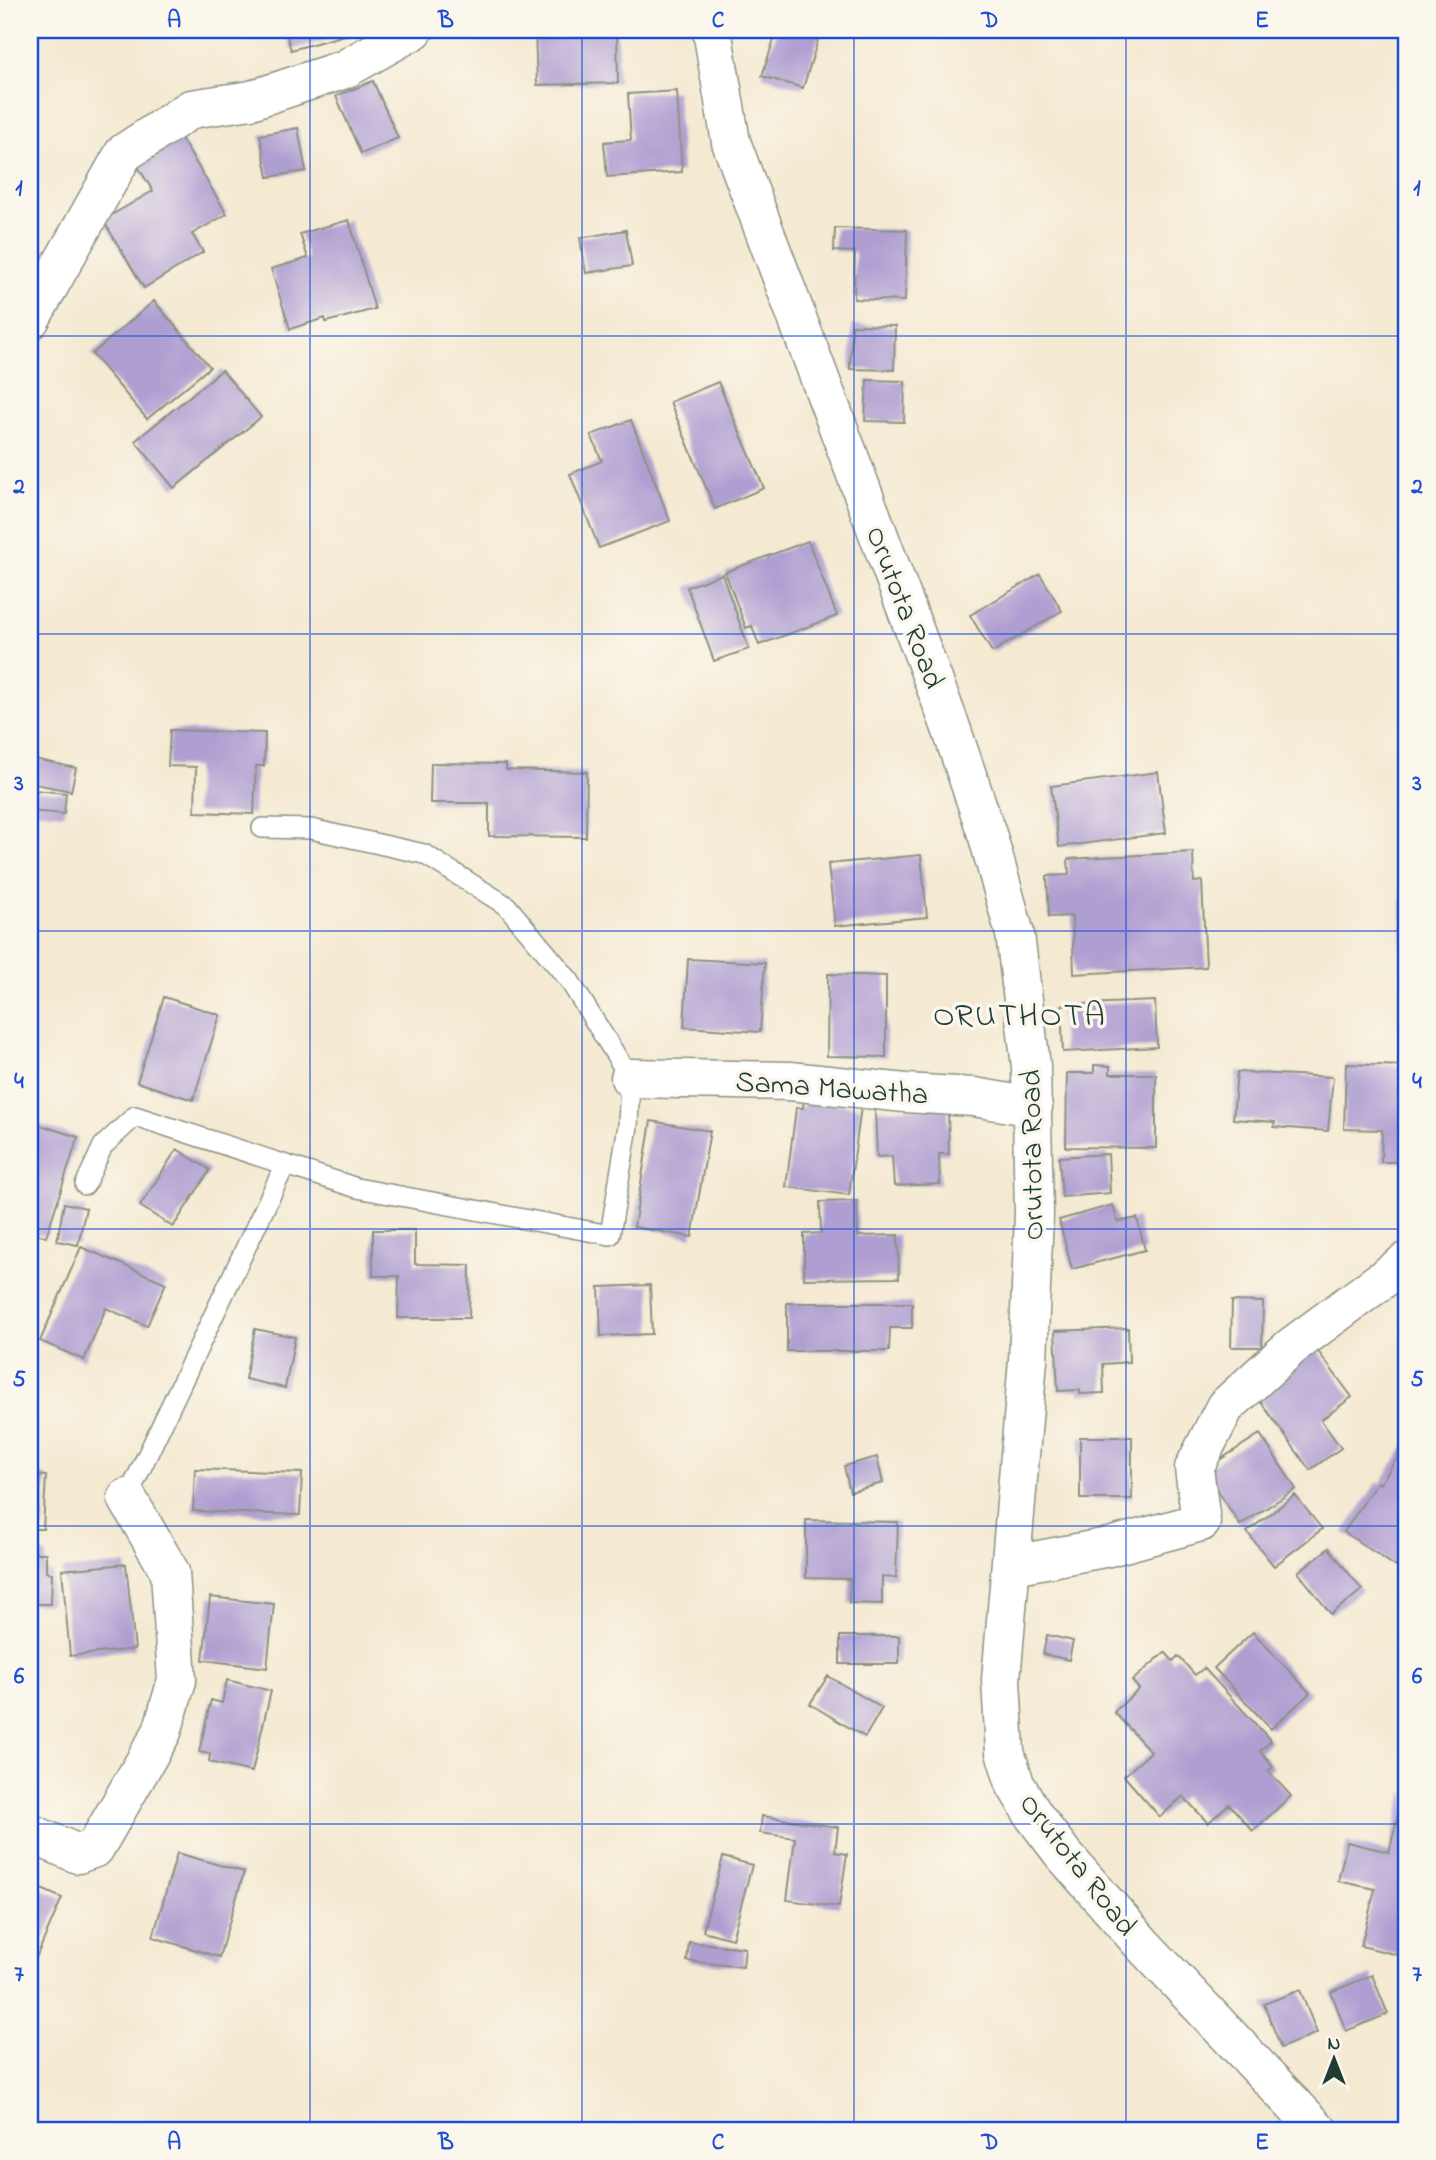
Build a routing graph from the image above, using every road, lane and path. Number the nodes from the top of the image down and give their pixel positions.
1 (414, 30) edge
2 (712, 30) edge
3 (30, 320) edge
4 (262, 828) dead end
5 (630, 1078) junction
6 (1033, 1107) junction
7 (285, 1165) junction
8 (86, 1185) dead end
9 (1406, 1263) edge
10 (127, 1498) joint
11 (1013, 1565) junction
12 (30, 1833) edge
13 (1318, 2130) edge

1 - 3 main road
2 - 6 main road, Orutota Road
4 - 5 lane
5 - 6 main road, Sama Mawatha
5 - 7 lane
6 - 11 main road, Orutota Road
7 - 8 lane
7 - 10 lane
9 - 11 main road
10 - 12 main road
11 - 13 main road, Orutota Road

